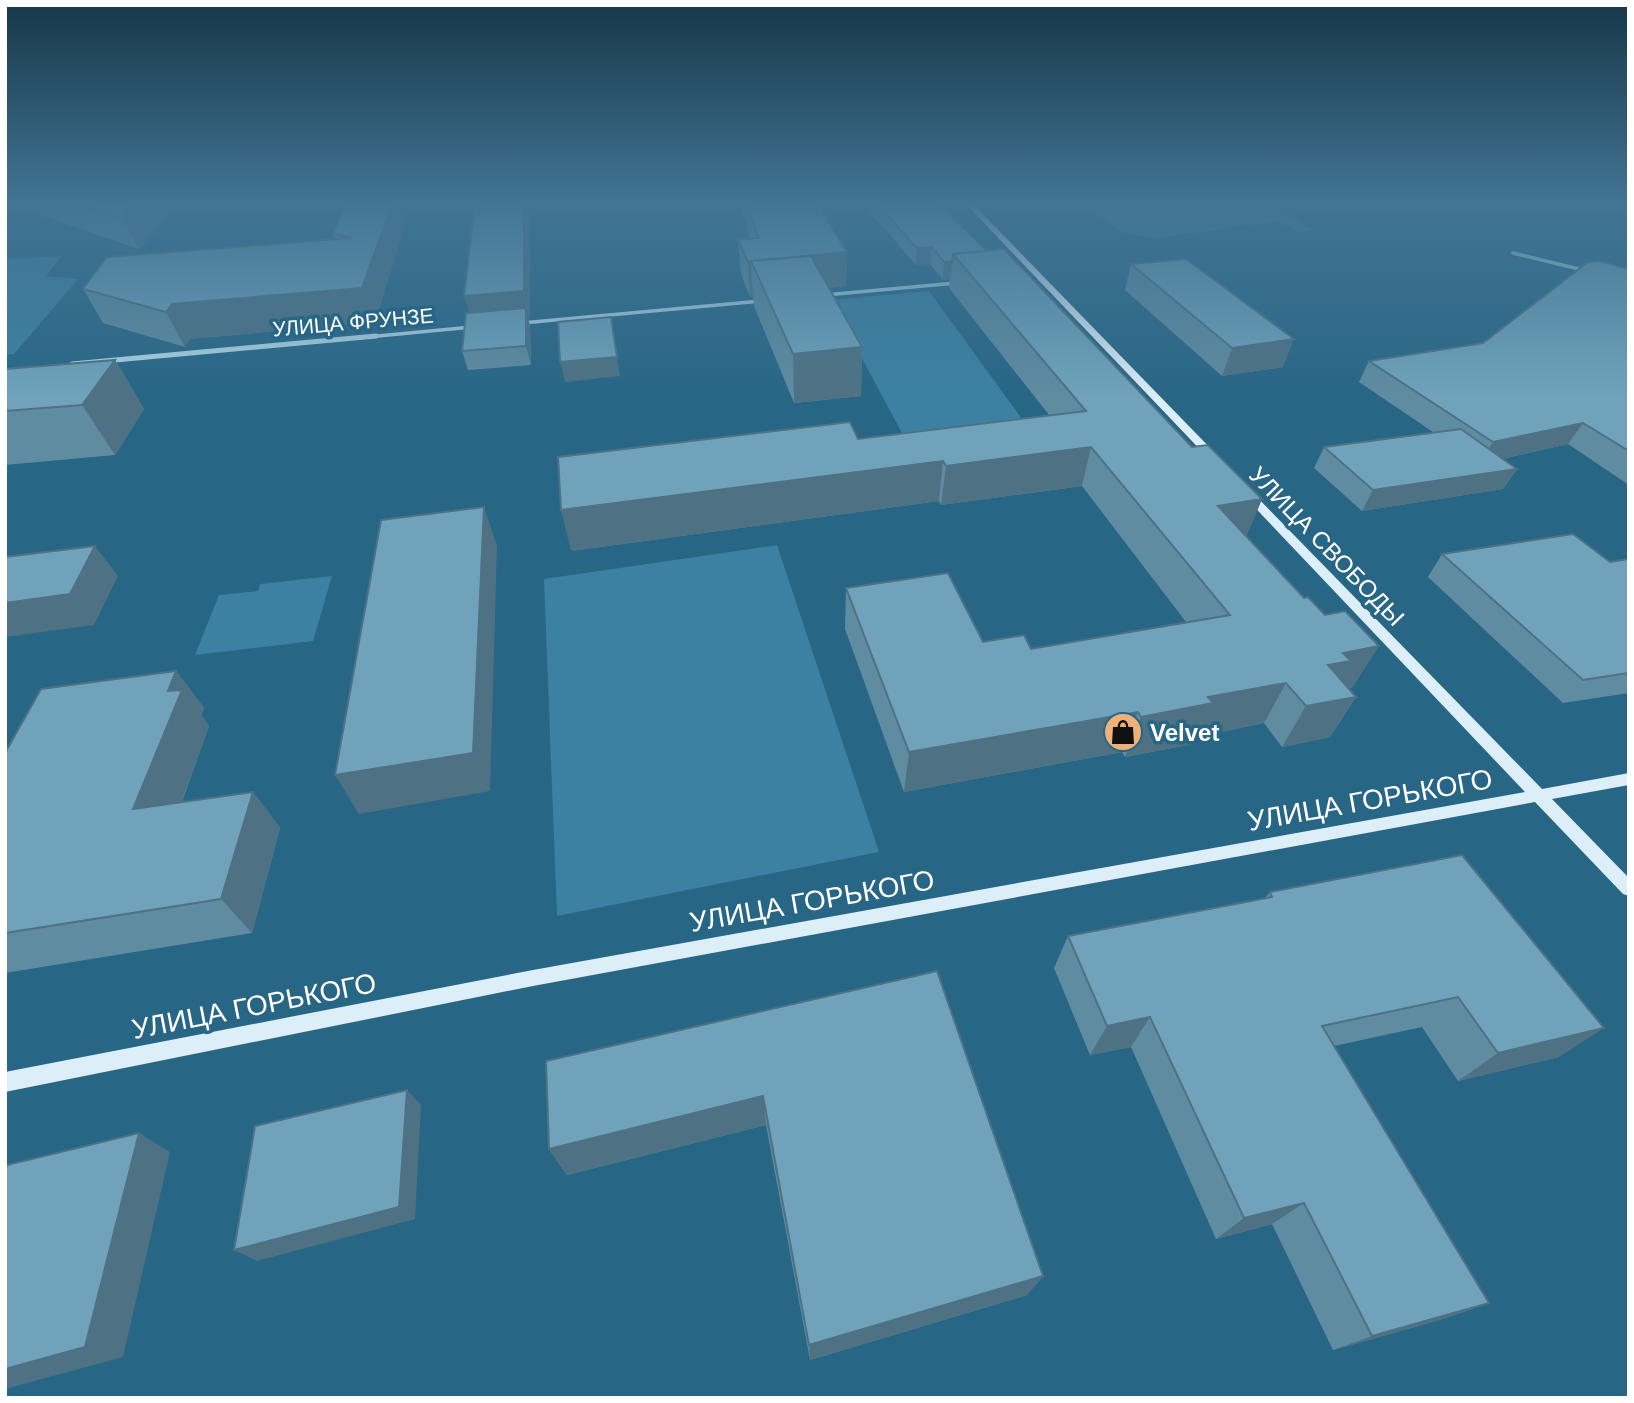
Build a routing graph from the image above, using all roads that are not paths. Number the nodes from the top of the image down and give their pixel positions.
1 (1032, 267) edge
2 (1574, 267) edge
3 (1589, 271) edge
4 (1039, 275) junction
5 (1025, 277) edge
6 (969, 282) edge
7 (821, 295) edge
8 (771, 300) edge
9 (512, 324) edge
10 (485, 326) edge
11 (69, 364) edge
12 (1222, 466) edge
13 (1241, 486) edge
14 (1629, 779) edge
15 (1538, 796) junction
16 (1629, 889) edge
17 (5, 1082) edge

1 - 4 street, УЛИЦА СВОБОДЫ
2 - 3 street
4 - 5 street
4 - 12 street, УЛИЦА СВОБОДЫ
6 - 7 street
8 - 9 street
10 - 11 street, УЛИЦА ФРУНЗЕ
13 - 15 street, УЛИЦА СВОБОДЫ
14 - 15 street, УЛИЦА ГОРЬКОГО
15 - 16 street, УЛИЦА СВОБОДЫ
15 - 17 street, УЛИЦА ГОРЬКОГО

